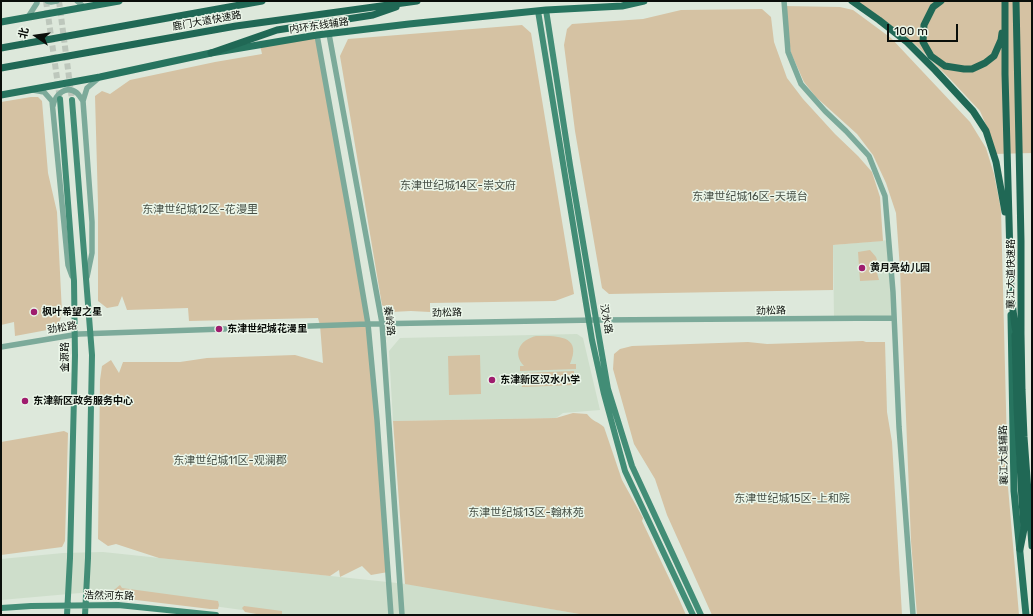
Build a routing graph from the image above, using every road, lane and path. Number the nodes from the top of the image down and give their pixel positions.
1 (37, 1) edge
2 (47, 1) edge
3 (57, 1) edge
4 (77, 1) edge
5 (119, 1) edge
6 (262, 1) edge
7 (414, 1) edge
8 (644, 1) edge
9 (784, 1) edge
10 (852, 1) edge
11 (941, 1) edge
12 (1005, 1) edge
13 (1016, 1) edge
14 (84, 7) junction
15 (542, 11) junction
16 (1006, 15) junction
17 (28, 17) junction
18 (1, 22) edge
19 (329, 34) junction
20 (317, 35) junction
21 (1, 48) edge
22 (211, 53) junction
23 (1, 68) edge
24 (100, 77) junction
25 (33, 90) junction
26 (1, 95) edge
27 (60, 99) tunnel mouth
28 (72, 100) tunnel mouth
29 (83, 101) junction
30 (53, 107) junction
31 (1010, 235) junction
32 (74, 281) junction
33 (86, 282) junction
34 (1011, 293) junction
35 (894, 318) junction
36 (589, 320) junction
37 (596, 320) junction
38 (382, 323) junction
39 (368, 324) junction
40 (1015, 327) junction
41 (90, 333) junction
42 (75, 334) junction
43 (1, 347) edge
44 (1021, 353) junction
45 (1026, 470) junction
46 (1022, 500) junction
47 (1032, 546) edge
48 (1020, 549) junction
49 (67, 605) junction
50 (86, 605) junction
51 (1, 608) edge
52 (67, 615) edge
53 (85, 615) edge
54 (216, 615) edge
55 (391, 615) edge
56 (402, 615) edge
57 (693, 615) edge
58 (701, 615) edge
59 (913, 615) edge
60 (1026, 615) edge

1 - 17 street
2 - 3 street
4 - 14 street
5 - 14 main road
6 - 21 highway, 鹿门大道快速路
7 - 22 highway
7 - 23 highway, 鹿门大道快速路
8 - 15 main road, 内环东线辅路
9 - 35 street
10 - 31 highway
11 - 16 highway
12 - 16 highway
13 - 44 highway, 襄江大道快速路
14 - 17 main road
15 - 19 main road, 内环东线辅路
15 - 36 main road, 汉水路
15 - 37 main road, 汉水路
16 - 31 highway
17 - 18 main road
19 - 20 main road, 内环东线辅路
19 - 38 street, 秦岭路
20 - 22 main road, 内环东线辅路
20 - 39 street, 秦岭路
22 - 24 main road, 内环东线辅路
24 - 25 main road, 内环东线辅路
24 - 29 street
25 - 26 main road, 内环东线辅路
25 - 30 street
27 - 32 main road, 金源路
28 - 33 main road
29 - 30 street
29 - 33 street
30 - 32 street
31 - 34 highway
32 - 42 main road, 金源路
33 - 41 main road
34 - 40 highway
34 - 48 main road, 襄江大道辅路
35 - 37 street, 劲松路
35 - 59 street
36 - 37 street, 劲松路
36 - 38 street, 劲松路
36 - 57 main road, 汉水路
37 - 58 main road, 汉水路
38 - 39 street, 劲松路
38 - 56 street, 秦岭路
39 - 41 street, 劲松路
39 - 55 street, 秦岭路
40 - 44 highway
40 - 46 highway
41 - 42 street, 劲松路
41 - 50 main road
42 - 43 street, 劲松路
42 - 49 main road, 金源路
44 - 45 highway, 襄江大道快速路
45 - 46 highway
45 - 47 highway, 襄江大道快速路
46 - 48 highway
48 - 60 main road, 襄江大道辅路
49 - 50 main road, 浩然河东路
49 - 51 main road, 浩然河东路
49 - 52 main road, 金源路
50 - 53 main road
50 - 54 main road, 浩然河东路

